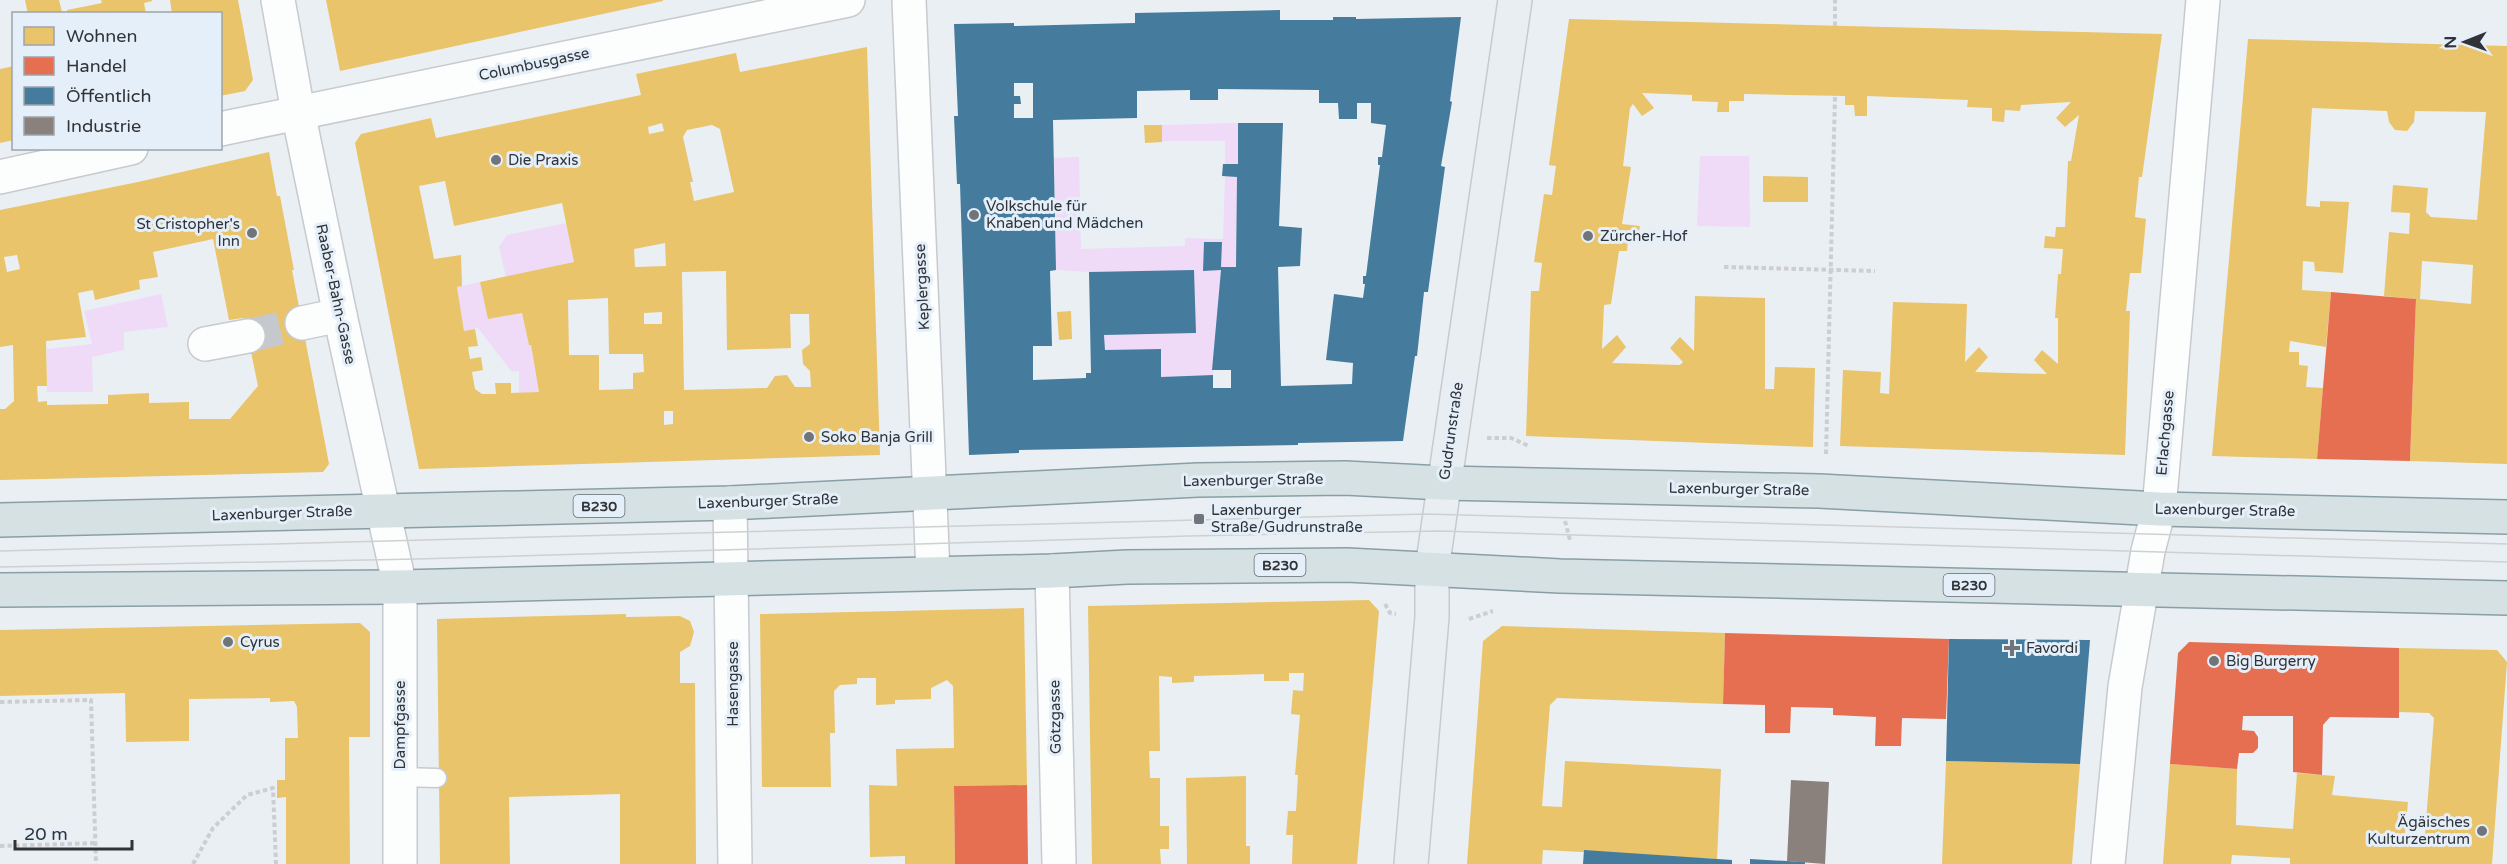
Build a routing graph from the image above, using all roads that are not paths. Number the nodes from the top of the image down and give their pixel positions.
1 (278, 0) edge
2 (848, 0) edge
3 (909, 0) edge
4 (1515, 0) edge
5 (2203, 0) edge
6 (298, 112) junction
7 (222, 129) edge
8 (122, 150) edge
9 (0, 177) edge
10 (340, 315) junction
11 (302, 323) tunnel mouth
12 (248, 336) tunnel mouth
13 (205, 344) dead end
14 (1443, 483) junction
15 (931, 493) junction
16 (730, 503) junction
17 (2159, 509) junction
18 (383, 510) junction
19 (2507, 517) edge
20 (0, 520) edge
21 (1432, 569) junction
22 (1052, 571) junction
23 (933, 573) junction
24 (732, 577) junction
25 (400, 587) junction
26 (2142, 588) junction
27 (0, 590) edge
28 (2507, 598) edge
29 (400, 777) junction
30 (437, 778) dead end
31 (400, 864) edge
32 (735, 864) edge
33 (1059, 864) edge
34 (1410, 864) edge
35 (2108, 864) edge

1 - 6 street, Raaber-Bahn-Gasse
2 - 6 street, Columbusgasse
3 - 15 street, Keplergasse
4 - 14 main road, Gudrunstraße
5 - 17 street, Erlachgasse
6 - 7 street, Columbusgasse
6 - 10 street, Raaber-Bahn-Gasse
8 - 9 street
10 - 11 street
10 - 18 street, Raaber-Bahn-Gasse
12 - 13 street
14 - 15 main road, Laxenburger Straße / B230
14 - 17 main road, Laxenburger Straße / B230
14 - 21 main road, Gudrunstraße
15 - 16 main road, Laxenburger Straße / B230
15 - 23 street, Keplergasse
16 - 18 main road, Laxenburger Straße / B230
16 - 24 street, Hasengasse
17 - 19 main road, Laxenburger Straße / B230
17 - 26 street, Erlachgasse
18 - 20 main road, Laxenburger Straße / B230
18 - 25 street, Raaber-Bahn-Gasse
21 - 22 main road, B230
21 - 26 main road, B230
21 - 34 main road, Gudrunstraße
22 - 23 main road, B230
22 - 33 street, Götzgasse
23 - 24 main road, B230
24 - 25 main road, B230
24 - 32 street, Hasengasse
25 - 27 main road, B230
25 - 29 street, Dampfgasse
26 - 28 main road, B230
26 - 35 street, Erlachgasse
29 - 30 lane
29 - 31 street, Dampfgasse

